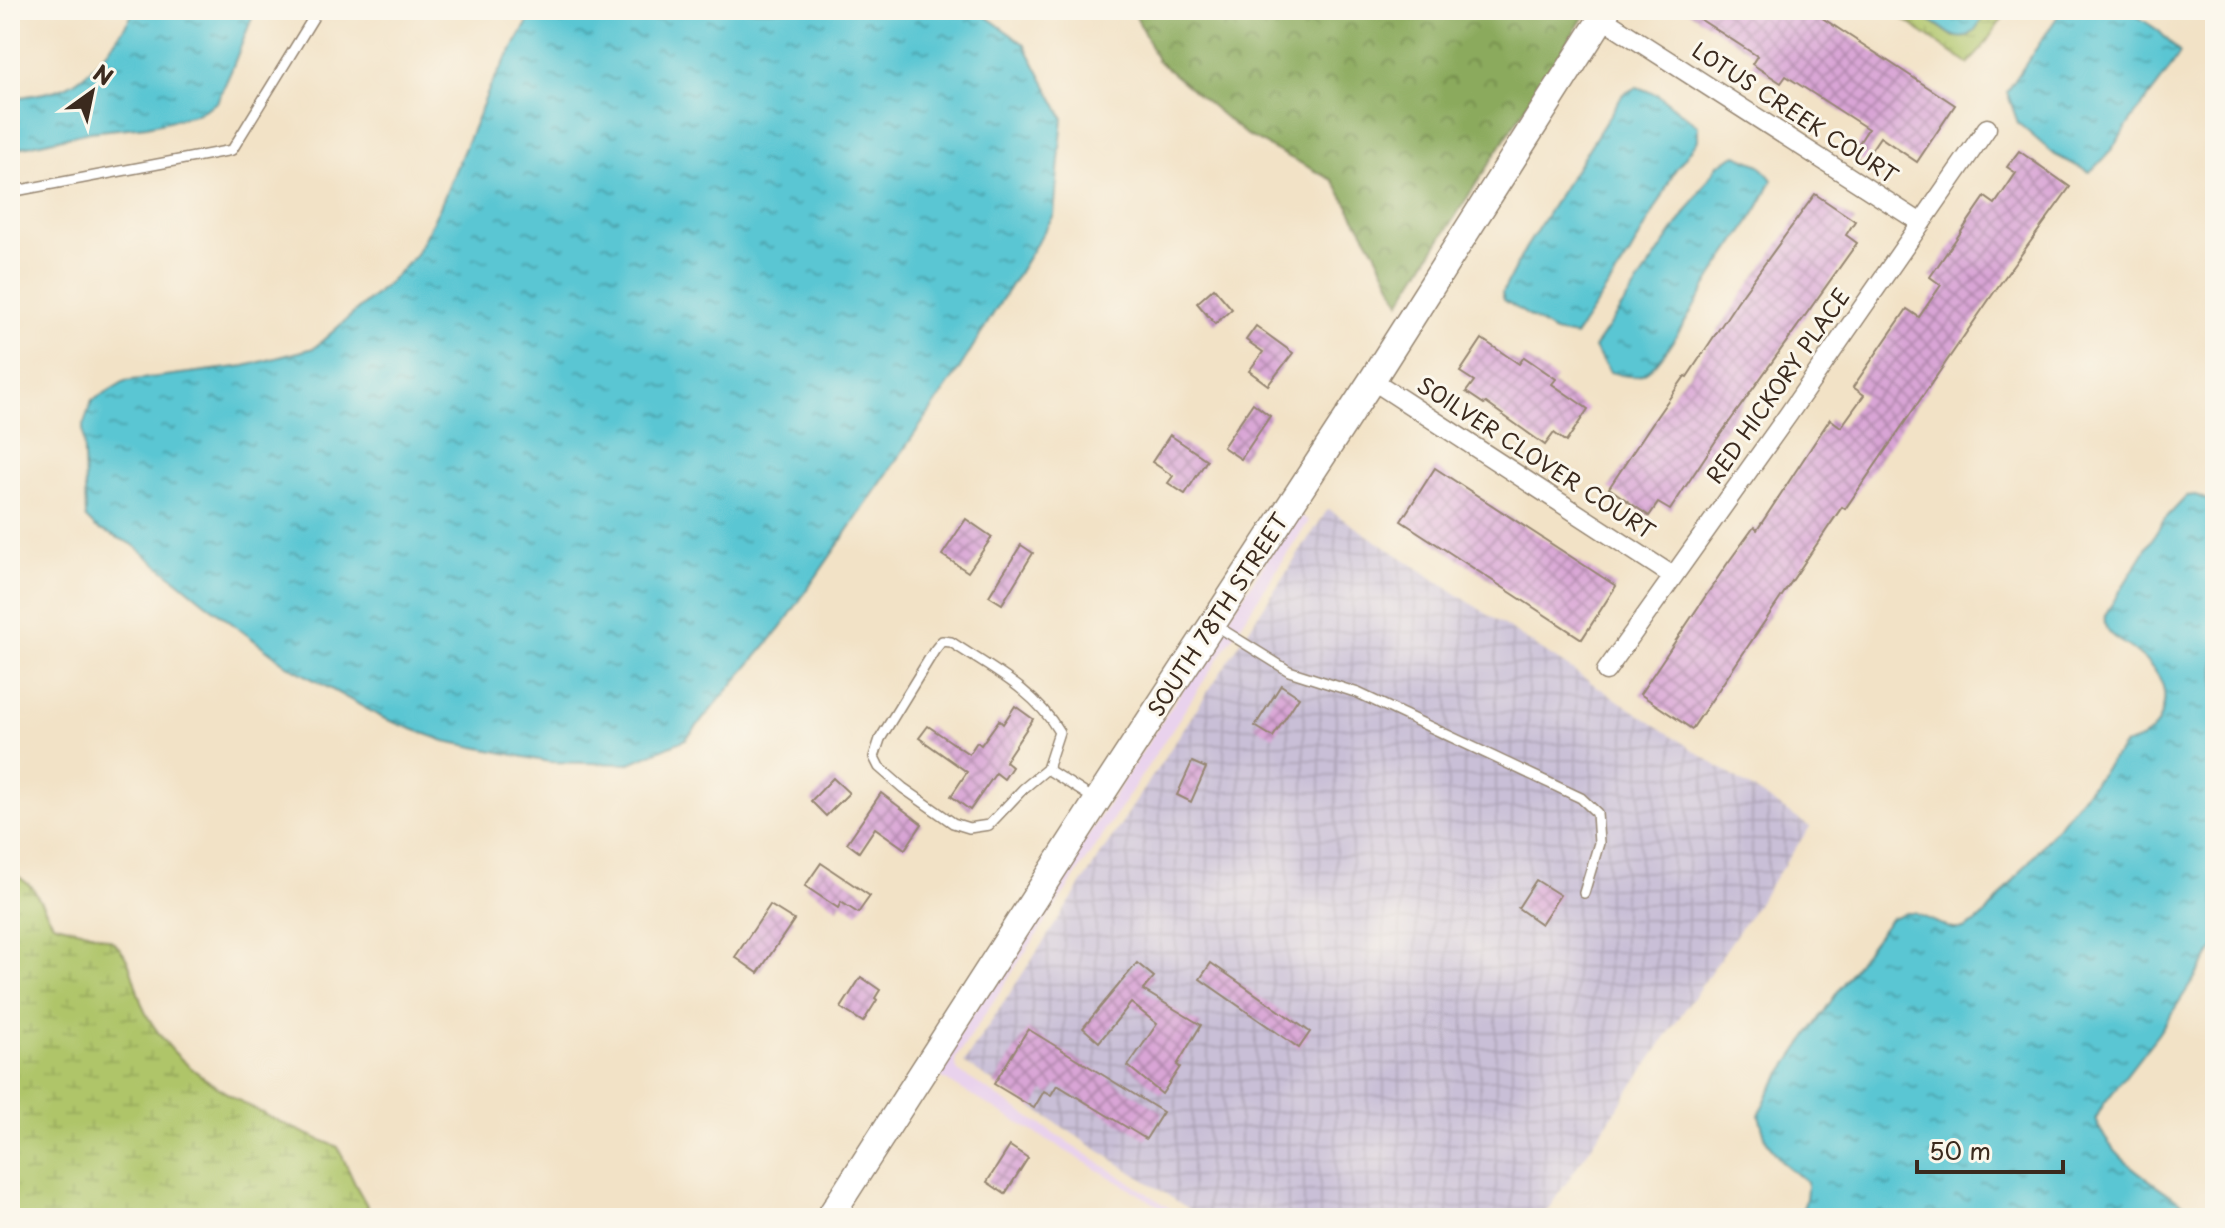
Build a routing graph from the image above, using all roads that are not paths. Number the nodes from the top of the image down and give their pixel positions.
1 (318, 10) edge
2 (1604, 14) edge
3 (1987, 128) dead end
4 (10, 192) edge
5 (1921, 223) junction
6 (1372, 380) junction
7 (1673, 576) junction
8 (1213, 624) junction
9 (1606, 671) dead end
10 (1047, 769) junction
11 (1097, 801) junction
12 (1584, 893) dead end
13 (829, 1218) edge

1 - 4 lane
2 - 5 street, LOTUS CREEK COURT
2 - 6 street, SOUTH 78TH STREET
3 - 5 street, RED HICKORY PLACE
5 - 7 street, RED HICKORY PLACE
6 - 7 street, SOILVER CLOVER COURT
6 - 8 street, SOUTH 78TH STREET
7 - 9 street, RED HICKORY PLACE
8 - 11 street, SOUTH 78TH STREET
8 - 12 lane
10 - 10 lane
10 - 11 lane
11 - 13 street, SOUTH 78TH STREET

